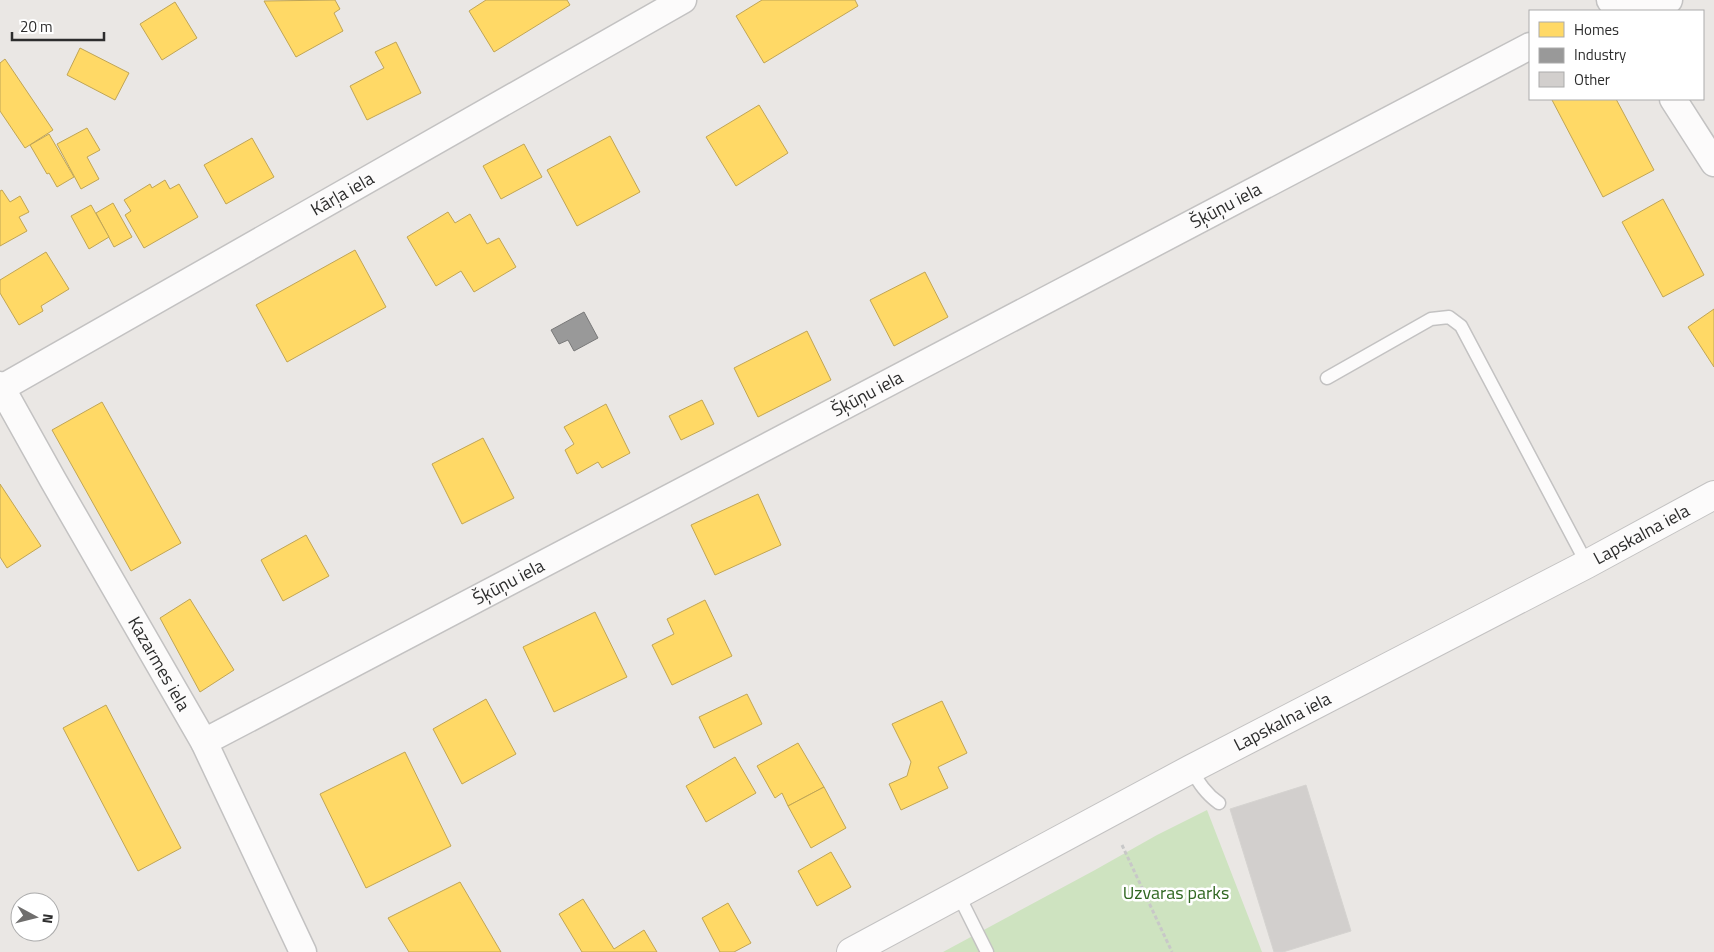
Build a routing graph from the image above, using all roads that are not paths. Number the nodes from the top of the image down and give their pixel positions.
1 (682, 0) edge
2 (1669, 0) edge
3 (1635, 10) edge
4 (1529, 47) edge
5 (1674, 100) edge
6 (1714, 163) edge
7 (1327, 378) dead end
8 (1, 387) edge
9 (1714, 495) edge
10 (1586, 564) junction
11 (204, 742) junction
12 (1191, 769) junction
13 (1219, 803) dead end
14 (958, 894) junction
15 (303, 952) edge
16 (851, 952) edge
17 (987, 952) edge

1 - 8 street, Kārļa iela
2 - 3 street
4 - 11 street, Šķūņu iela
5 - 6 street
7 - 10 lane
8 - 11 street, Kazarmes iela
9 - 10 main road, Lapskalna iela
10 - 12 main road, Lapskalna iela
11 - 15 street, Kazarmes iela
12 - 13 lane
12 - 14 main road, Lapskalna iela
14 - 16 main road, Lapskalna iela
14 - 17 lane

